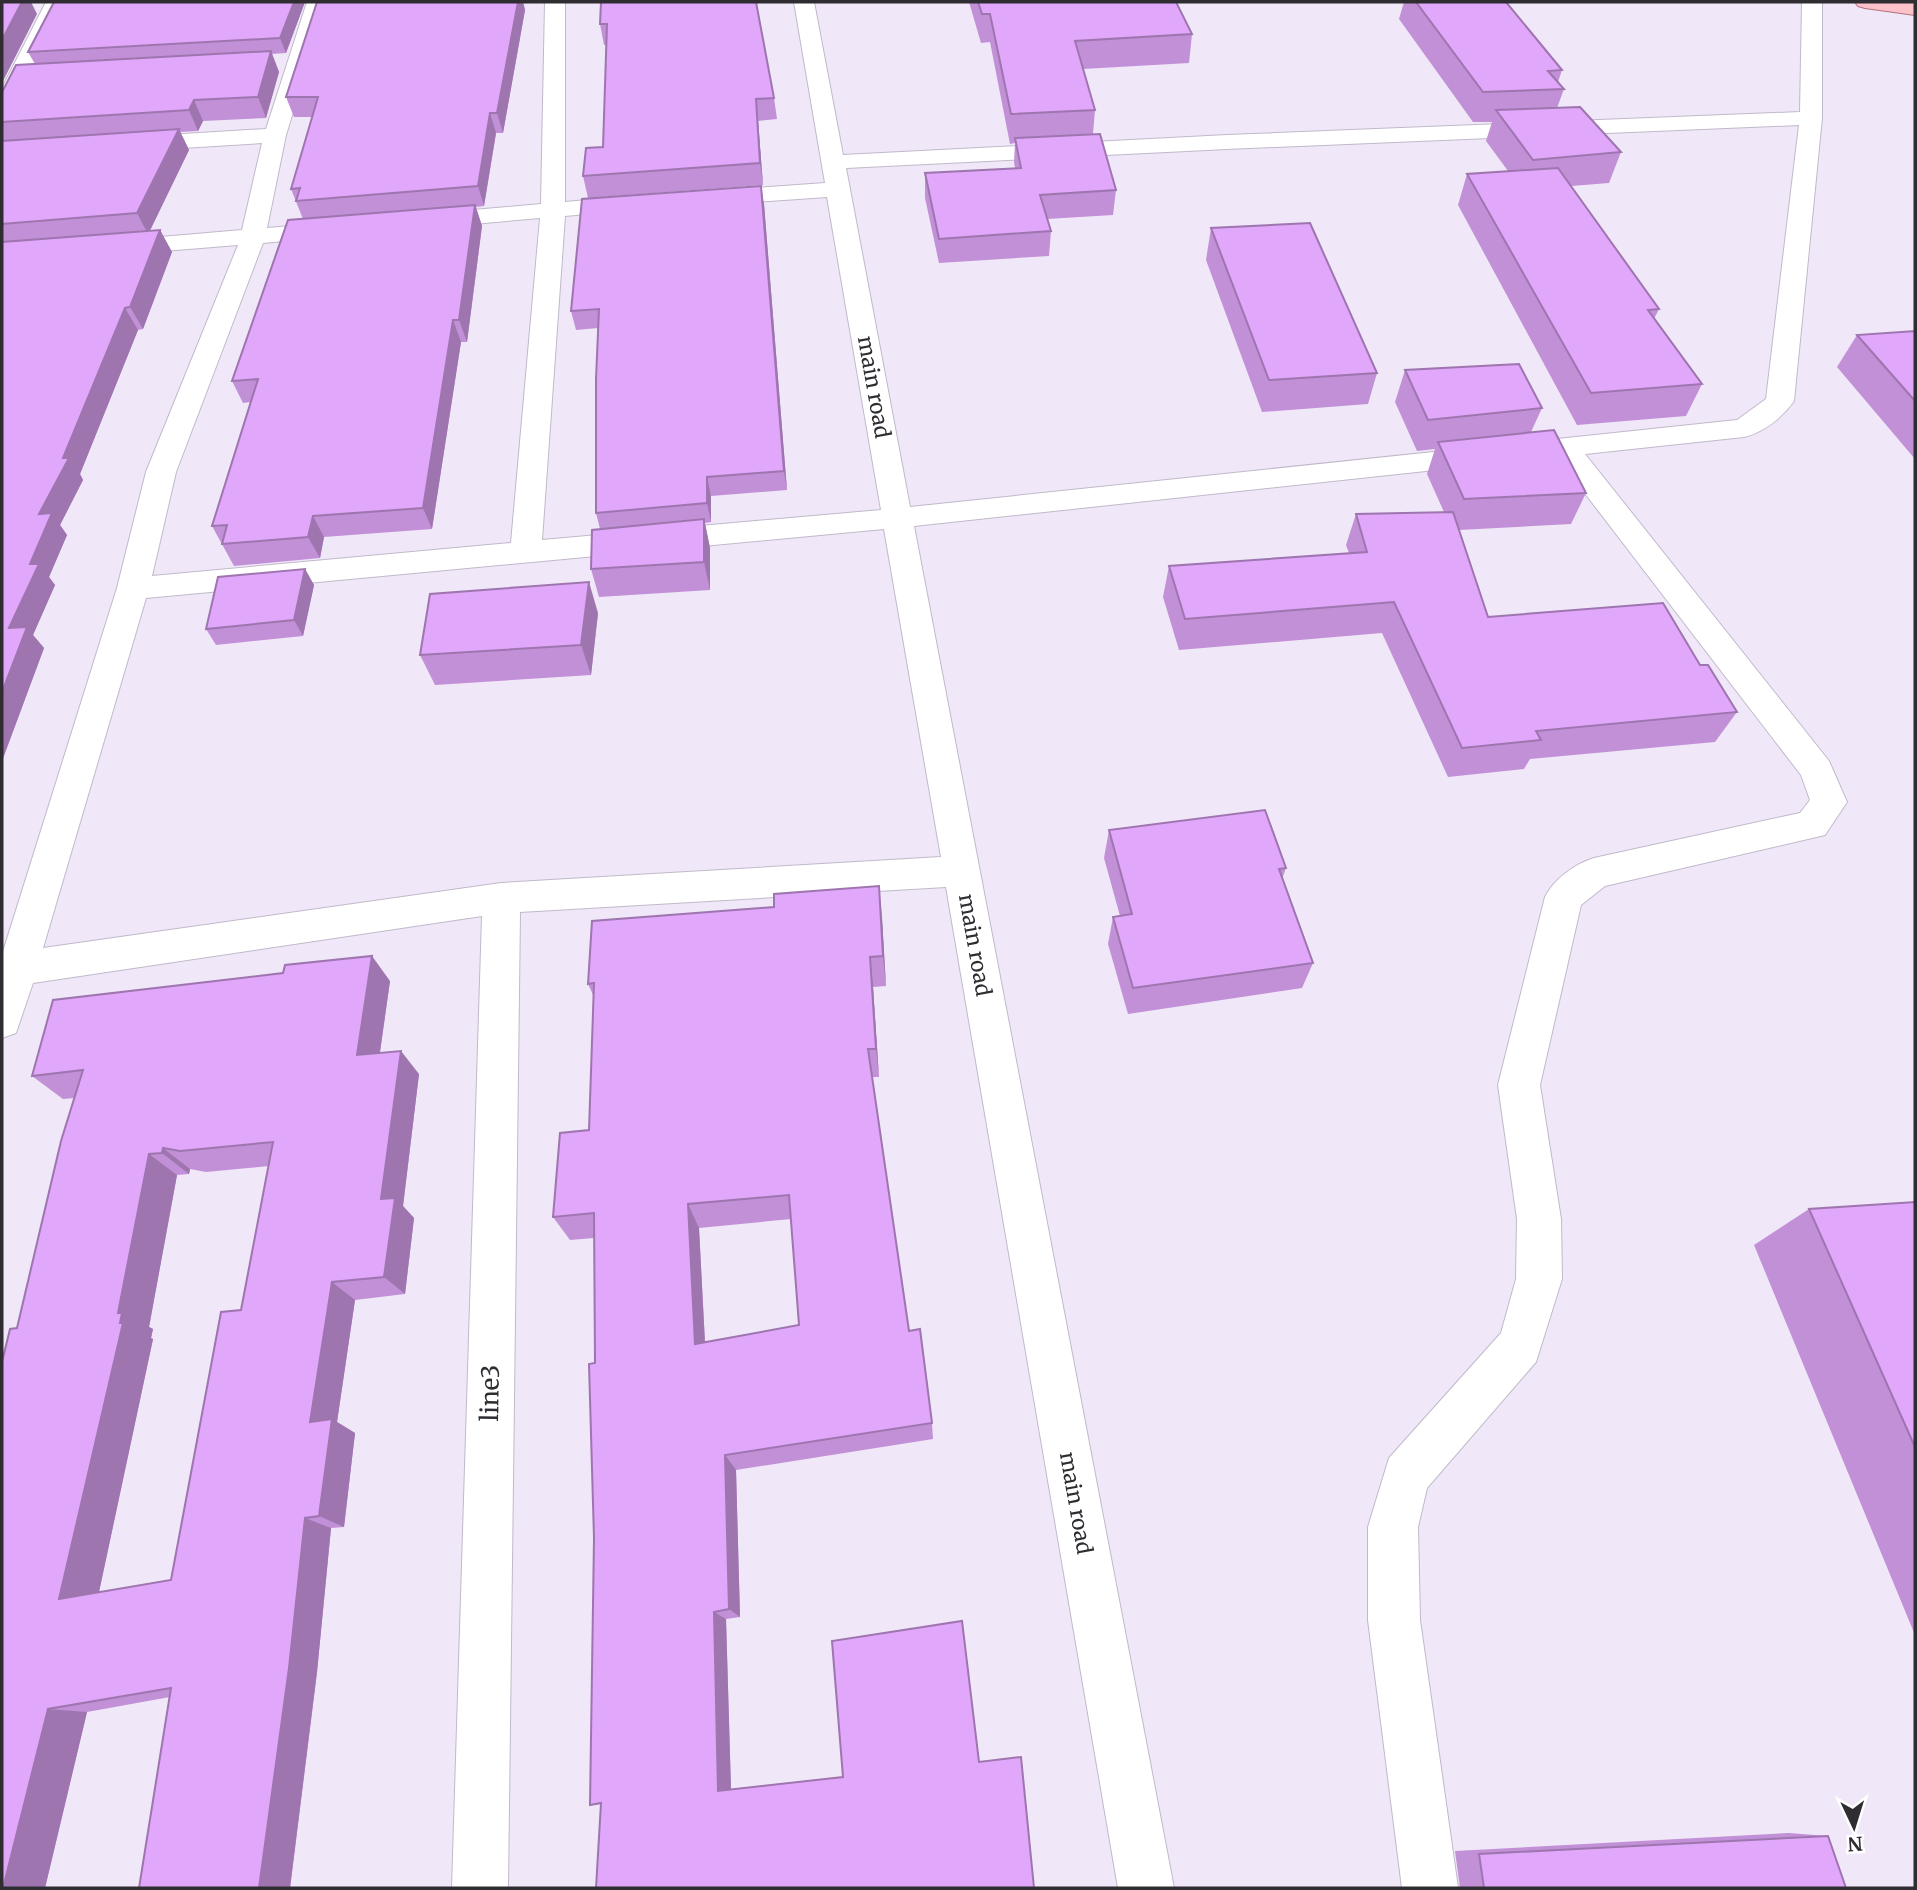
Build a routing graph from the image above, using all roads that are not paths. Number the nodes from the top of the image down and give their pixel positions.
1 (56, 2) edge
2 (317, 2) edge
3 (555, 2) edge
4 (804, 2) edge
5 (1812, 2) edge
6 (1865, 2) edge
7 (1915, 9) edge
8 (46, 75) edge
9 (19, 77) junction
10 (2, 109) edge
11 (1811, 118) junction
12 (275, 135) junction
13 (111, 146) edge
14 (835, 175) junction
15 (689, 199) edge
16 (662, 201) edge
17 (553, 209) junction
18 (403, 223) edge
19 (362, 227) edge
20 (253, 237) junction
21 (94, 249) edge
22 (1566, 449) junction
23 (898, 518) junction
24 (526, 552) junction
25 (132, 588) junction
26 (962, 871) junction
27 (500, 898) junction
28 (9, 970) edge
29 (2, 1021) edge
30 (480, 1888) edge
31 (1146, 1888) edge
32 (1430, 1888) edge

1 - 9 street
2 - 12 street
3 - 17 street
4 - 14 street, main road
5 - 11 street
6 - 7 main road
8 - 9 street
9 - 10 street
11 - 14 street
11 - 22 street
12 - 13 street
12 - 20 street
14 - 15 street
14 - 23 street, main road
16 - 17 street
17 - 18 street
17 - 24 street
19 - 20 street
20 - 21 street
20 - 25 street
22 - 23 street
22 - 32 street
23 - 24 street
23 - 26 street, main road
24 - 25 street
25 - 28 street
26 - 27 street
26 - 31 street, main road
27 - 28 street
27 - 30 street, line3
28 - 29 street

